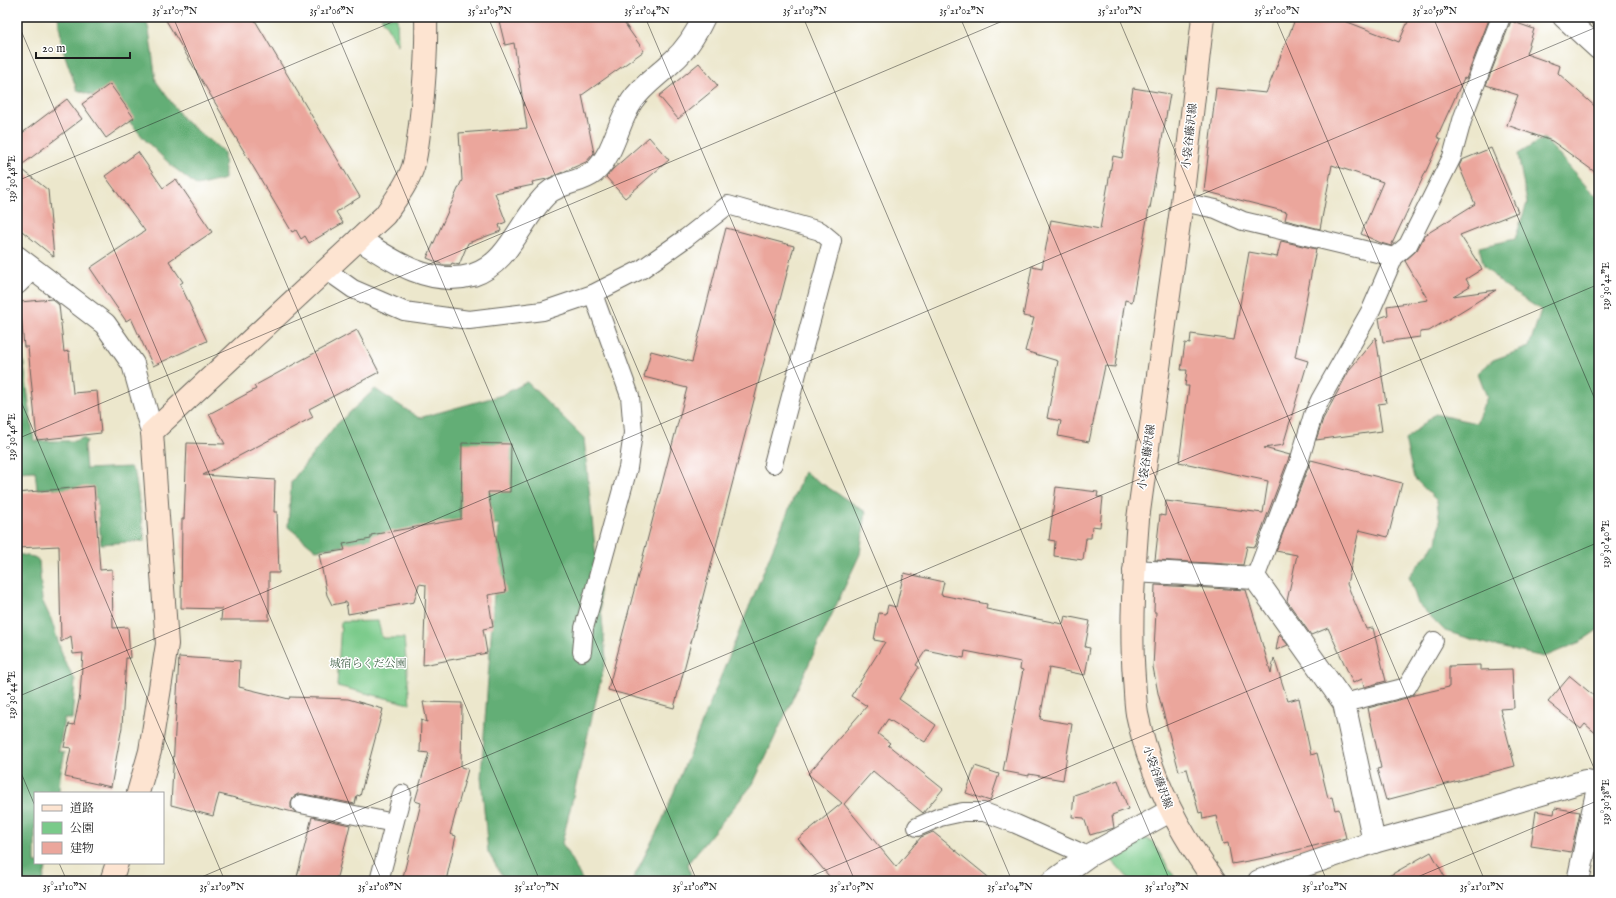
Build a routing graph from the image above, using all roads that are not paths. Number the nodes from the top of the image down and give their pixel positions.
1 (426, 17) edge
2 (704, 17) edge
3 (1203, 17) edge
4 (1501, 17) edge
5 (1564, 17) edge
6 (1599, 49) edge
7 (1182, 202) junction
8 (359, 239) junction
9 (1394, 257) junction
10 (22, 269) edge
11 (326, 270) junction
12 (593, 294) junction
13 (152, 432) junction
14 (773, 464) dead end
15 (1134, 571) junction
16 (1255, 578) junction
17 (1434, 641) dead end
18 (582, 652) dead end
19 (1344, 703) junction
20 (1599, 783) edge
21 (138, 792) edge
22 (402, 794) dead end
23 (301, 804) dead end
24 (1170, 811) junction
25 (394, 823) junction
26 (917, 827) dead end
27 (1374, 842) junction
28 (1088, 856) junction
29 (117, 864) edge
30 (111, 881) edge
31 (379, 881) edge
32 (1053, 881) edge
33 (1215, 881) edge
34 (1259, 881) edge
35 (1578, 881) edge

1 - 8 street
2 - 8 street
3 - 7 street, 小袋谷藤沢線
4 - 9 lane
5 - 6 street
7 - 9 lane
7 - 15 street, 小袋谷藤沢線
8 - 11 street
9 - 16 lane
10 - 13 street
11 - 12 lane
11 - 13 street
12 - 14 lane
12 - 18 lane
13 - 21 street
15 - 16 street
15 - 24 street, 小袋谷藤沢線
16 - 19 street
17 - 19 lane
19 - 27 street
20 - 27 street
20 - 35 street
22 - 25 lane
23 - 25 lane
24 - 28 street
24 - 33 street, 小袋谷藤沢線
25 - 31 lane
26 - 28 lane
27 - 34 street
28 - 32 street
29 - 30 street

